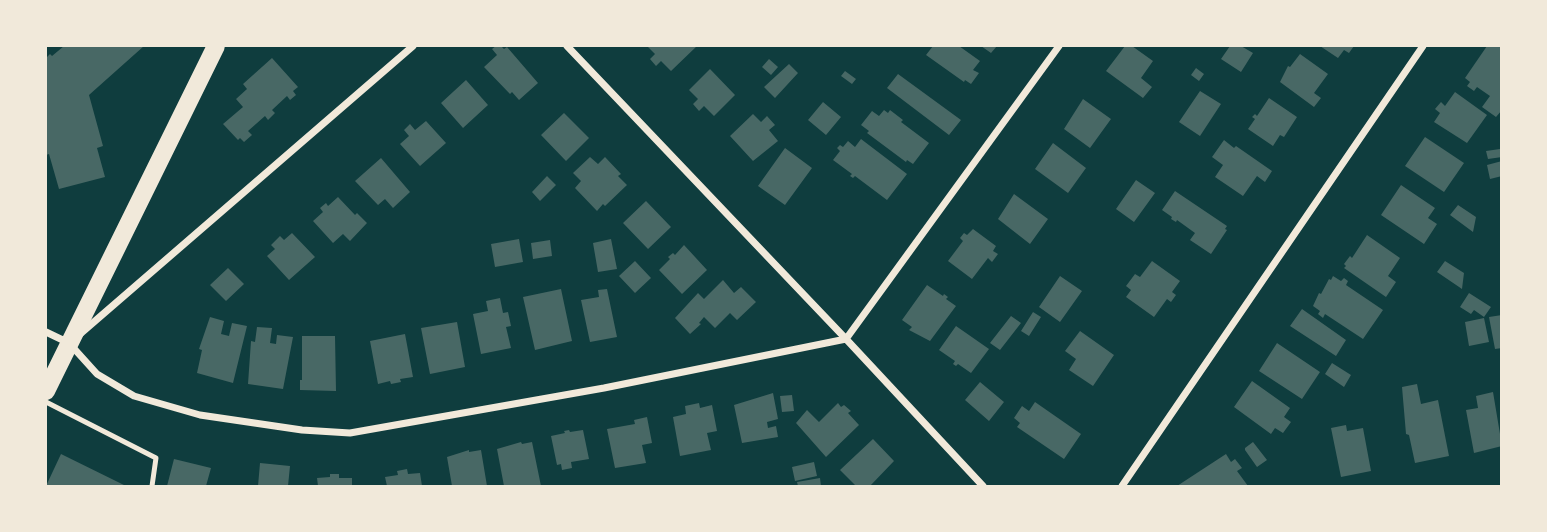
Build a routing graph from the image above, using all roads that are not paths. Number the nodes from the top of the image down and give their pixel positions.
1 (216, 46) edge
2 (413, 46) edge
3 (567, 46) edge
4 (1059, 46) edge
5 (1423, 46) edge
6 (46, 332) edge
7 (846, 339) junction
8 (69, 344) junction
9 (46, 391) edge
10 (46, 402) edge
11 (152, 486) edge
12 (983, 486) edge
13 (1122, 486) edge

1 - 8 main road
2 - 8 street
3 - 7 street
4 - 7 street
5 - 13 street
6 - 8 street
7 - 8 street
7 - 12 street
8 - 9 main road
10 - 11 lane

